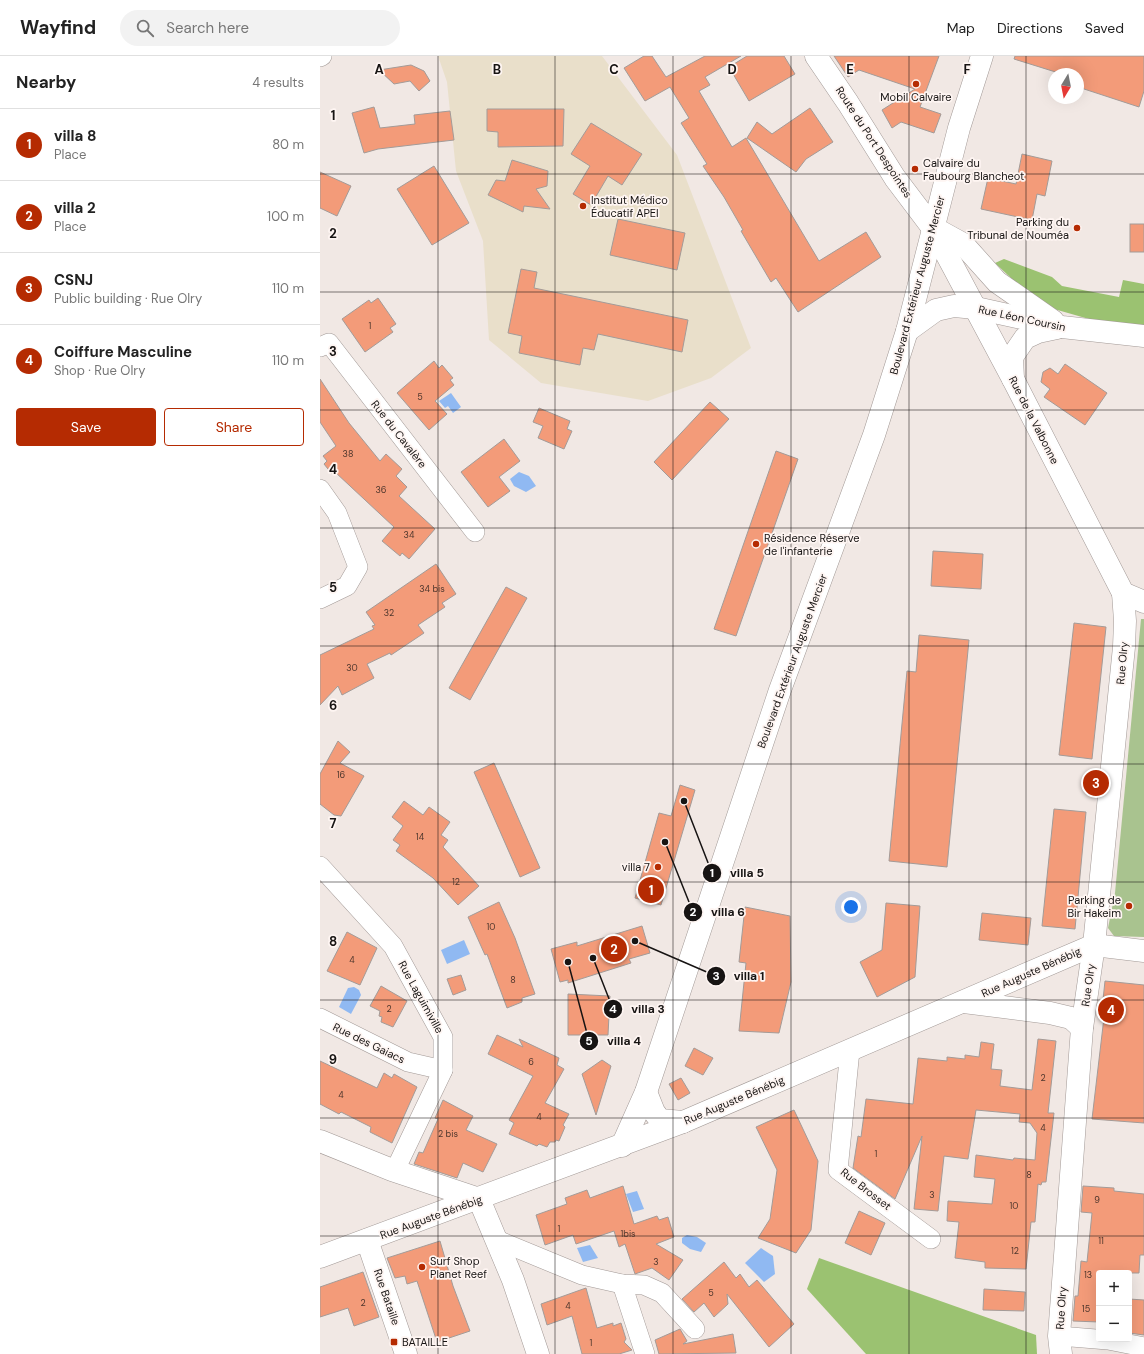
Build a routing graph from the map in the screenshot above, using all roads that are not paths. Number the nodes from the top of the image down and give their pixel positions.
1 (816, 56) edge
2 (982, 56) edge
3 (932, 227) junction
4 (976, 308) junction
5 (1062, 327) junction
6 (906, 331) junction
7 (1144, 336) edge
8 (320, 347) edge
9 (1013, 379) junction
10 (320, 489) edge
11 (475, 532) dead end
12 (1123, 593) junction
13 (320, 599) edge
14 (1144, 602) edge
15 (320, 866) edge
16 (1094, 945) junction
17 (1144, 951) edge
18 (964, 1002) junction
19 (320, 1018) edge
20 (1082, 1028) junction
21 (850, 1050) junction
22 (443, 1070) junction
23 (646, 1092) junction
24 (683, 1122) junction
25 (320, 1141) edge
26 (622, 1146) junction
27 (392, 1170) junction
28 (479, 1199) junction
29 (931, 1238) dead end
30 (367, 1240) junction
31 (497, 1240) junction
32 (320, 1257) edge
33 (622, 1284) junction
34 (695, 1329) dead end
35 (1060, 1345) edge
36 (1144, 1347) edge
37 (406, 1354) edge
38 (538, 1354) edge
39 (645, 1354) edge

1 - 3 main road, Route du Port Despointes
2 - 3 main road, Boulevard Extérieur Auguste Mercier
3 - 4 main road, Rue de la Valbonne
3 - 5 main road
3 - 6 main road, Boulevard Extérieur Auguste Mercier
4 - 5 main road, Rue Léon Coursin
4 - 6 main road, Rue Léon Coursin
4 - 9 main road, Rue de la Valbonne
5 - 7 main road, Rue Léon Coursin
5 - 9 main road
6 - 23 main road, Boulevard Extérieur Auguste Mercier
8 - 11 street, Rue du Cavalère
9 - 12 main road, Rue de la Valbonne
10 - 13 street
12 - 14 main road
12 - 16 main road, Rue Olry
15 - 22 street, Rue Laguimiville
16 - 17 main road, Rue Auguste Bénébig
16 - 18 main road, Rue Auguste Bénébig
16 - 20 main road, Rue Olry
18 - 20 main road
18 - 21 main road, Rue Auguste Bénébig
19 - 22 street, Rue des Gaiacs
20 - 35 main road, Rue Olry
21 - 24 main road, Rue Auguste Bénébig
21 - 29 street, Rue Brosset
22 - 27 street, Rue Laguimiville
23 - 24 main road
23 - 26 main road, Boulevard Extérieur Auguste Mercier
24 - 26 main road, Rue Auguste Bénébig
25 - 27 main road
26 - 28 main road, Rue Auguste Bénébig
27 - 28 main road
28 - 30 main road, Rue Auguste Bénébig
28 - 31 main road
30 - 32 main road, Rue Auguste Bénébig
30 - 37 main road, Rue Bataille
31 - 33 street
31 - 38 main road
33 - 34 street
33 - 39 street
35 - 36 street

